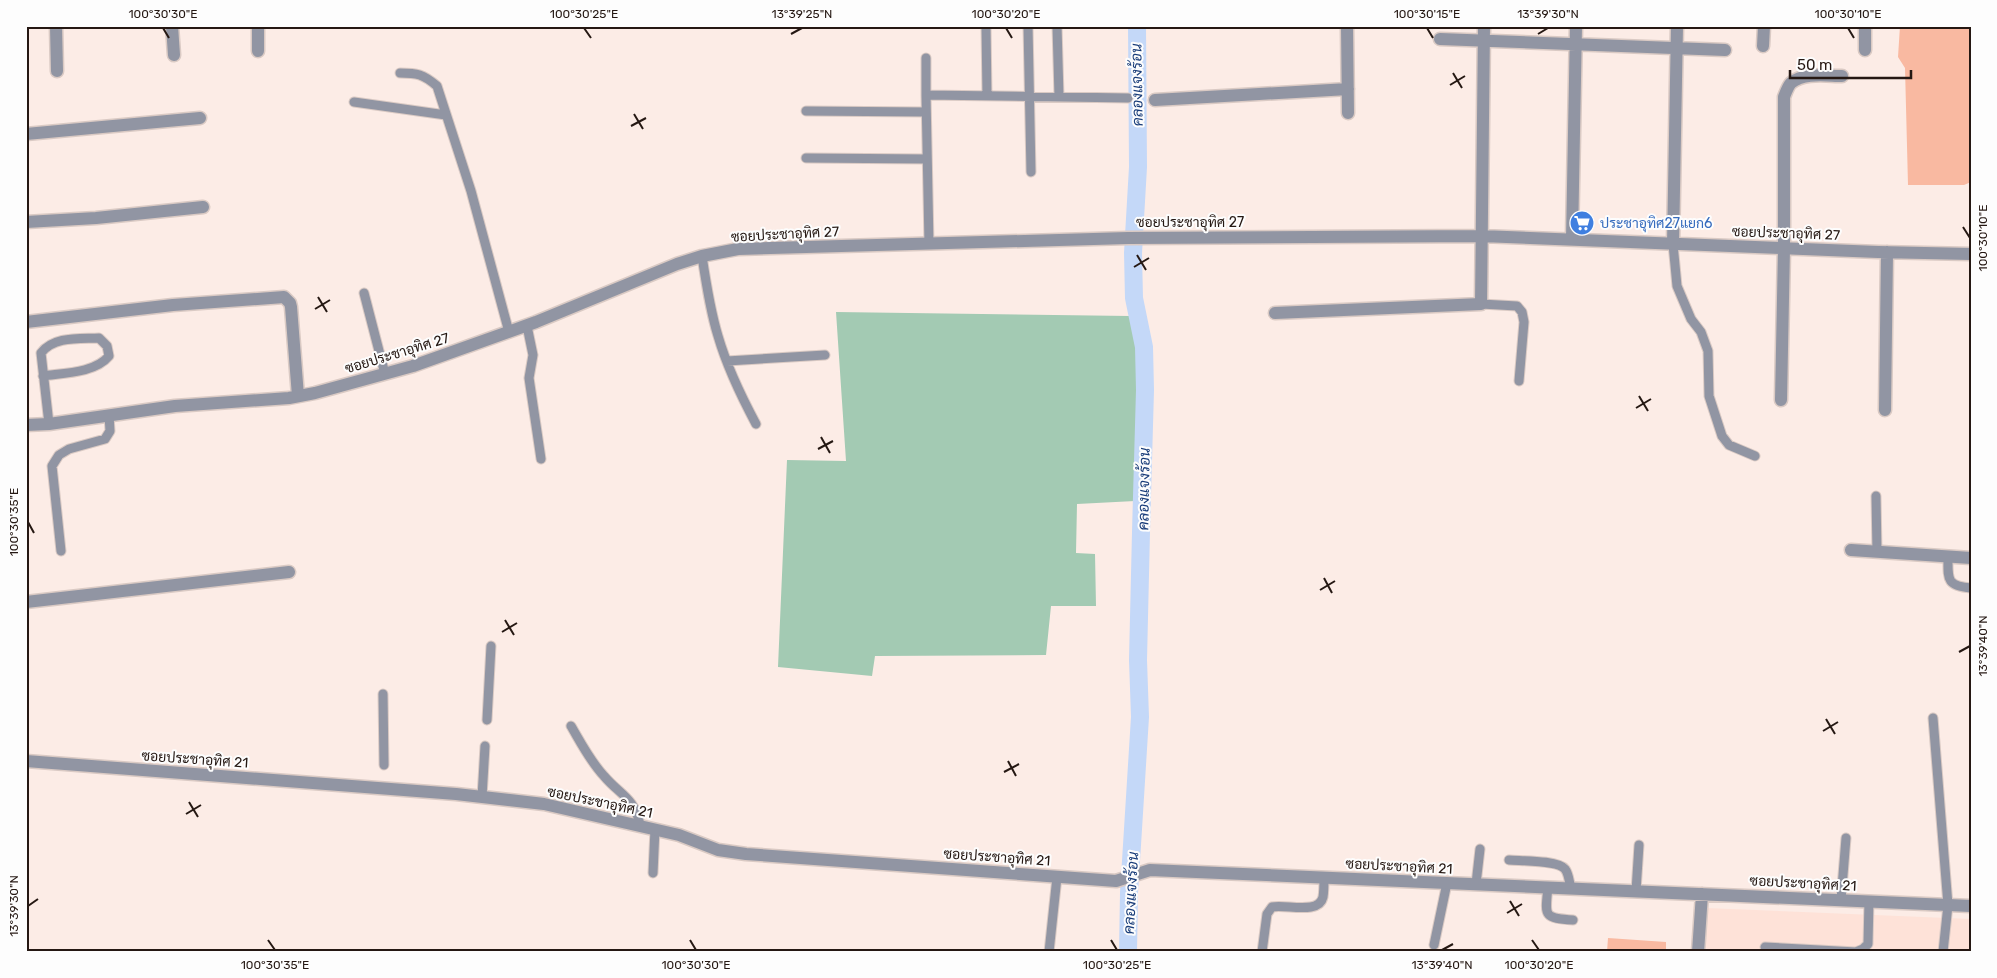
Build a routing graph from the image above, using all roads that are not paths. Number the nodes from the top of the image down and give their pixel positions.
1 (56, 26) edge
2 (172, 26) edge
3 (258, 26) edge
4 (986, 26) edge
5 (1028, 26) edge
6 (1057, 26) edge
7 (1347, 26) edge
8 (1484, 26) edge
9 (1576, 26) edge
10 (1678, 26) edge
11 (1764, 26) edge
12 (1865, 26) edge
13 (1440, 39) dead end
14 (1483, 40) junction
15 (1576, 44) junction
16 (1763, 46) dead end
17 (1677, 48) junction
18 (1726, 50) dead end
19 (1865, 50) dead end
20 (258, 51) dead end
21 (174, 55) dead end
22 (926, 58) dead end
23 (57, 71) dead end
24 (400, 73) dead end
25 (1842, 76) dead end
26 (1348, 89) junction
27 (926, 95) junction
28 (987, 95) junction
29 (1030, 96) junction
30 (1059, 96) junction
31 (1128, 98) dead end
32 (1155, 100) dead end
33 (354, 102) dead end
34 (806, 111) dead end
35 (926, 112) junction
36 (1348, 113) dead end
37 (446, 115) junction
38 (200, 118) dead end
39 (26, 134) edge
40 (806, 158) dead end
41 (927, 158) junction
42 (1031, 172) dead end
43 (203, 207) dead end
44 (26, 222) edge
45 (1480, 236) junction
46 (1572, 239) junction
47 (929, 244) junction
48 (1673, 244) junction
49 (1784, 248) junction
50 (1886, 252) junction
51 (1971, 254) edge
52 (702, 256) junction
53 (364, 293) dead end
54 (1481, 304) junction
55 (1275, 313) dead end
56 (26, 322) edge
57 (527, 326) junction
58 (509, 332) junction
59 (825, 355) dead end
60 (727, 361) junction
61 (385, 374) junction
62 (44, 376) junction
63 (1519, 381) dead end
64 (298, 396) junction
65 (1781, 400) dead end
66 (1885, 410) dead end
67 (109, 415) junction
68 (27, 422) edge
69 (49, 424) junction
70 (756, 424) dead end
71 (1755, 456) dead end
72 (541, 459) dead end
73 (1876, 496) dead end
74 (1851, 550) dead end
75 (61, 551) dead end
76 (1877, 551) junction
77 (1948, 557) junction
78 (1971, 558) edge
79 (289, 572) dead end
80 (1971, 588) edge
81 (26, 602) edge
82 (491, 646) dead end
83 (384, 694) dead end
84 (1933, 718) dead end
85 (487, 720) dead end
86 (572, 726) dead end
87 (485, 746) dead end
88 (26, 761) edge
89 (384, 765) dead end
90 (482, 797) junction
91 (640, 825) junction
92 (655, 829) junction
93 (1846, 838) dead end
94 (1639, 844) dead end
95 (1480, 849) dead end
96 (1509, 860) dead end
97 (653, 873) dead end
98 (1057, 877) junction
99 (1324, 877) junction
100 (1447, 883) junction
101 (1476, 884) junction
102 (1548, 887) junction
103 (1571, 888) junction
104 (1636, 891) junction
105 (1702, 894) junction
106 (1841, 900) junction
107 (1869, 901) junction
108 (1948, 905) junction
109 (1971, 906) edge
110 (1573, 920) dead end
111 (1434, 945) dead end
112 (1765, 947) dead end
113 (1049, 952) edge
114 (1262, 952) edge
115 (1698, 952) edge
116 (1856, 952) edge
117 (1944, 952) edge

1 - 23 street
2 - 21 street
3 - 20 street
4 - 28 lane
5 - 29 lane
6 - 30 lane
7 - 26 street
8 - 14 street
9 - 15 street
10 - 17 street
11 - 16 street
12 - 19 street
13 - 14 street
14 - 15 street
14 - 45 street
15 - 17 street
15 - 46 street
17 - 18 street
17 - 48 street
22 - 27 lane
24 - 37 lane
25 - 49 street
26 - 32 street
26 - 36 street
27 - 28 lane
27 - 35 lane
28 - 29 lane
29 - 30 lane
29 - 42 lane
30 - 31 lane
33 - 37 lane
34 - 35 lane
35 - 41 lane
37 - 58 lane
38 - 39 street
40 - 41 lane
41 - 47 lane
43 - 44 street
45 - 46 street, ซอยประชาอุทิศ 27
45 - 47 street, ซอยประชาอุทิศ 27
45 - 54 street
46 - 48 street, ซอยประชาอุทิศ 27
47 - 52 street, ซอยประชาอุทิศ 27
48 - 49 street, ซอยประชาอุทิศ 27
48 - 71 lane
49 - 50 street, ซอยประชาอุทิศ 27
49 - 65 street
50 - 51 street, ซอยประชาอุทิศ 27
50 - 66 street
52 - 57 street, ซอยประชาอุทิศ 27
52 - 60 lane
53 - 61 lane
54 - 55 street
54 - 63 lane
56 - 64 street
57 - 58 street, ซอยประชาอุทิศ 27
57 - 72 lane
58 - 61 street, ซอยประชาอุทิศ 27
59 - 60 lane
60 - 70 lane
61 - 64 street, ซอยประชาอุทิศ 27
62 - 62 lane
62 - 69 lane
64 - 67 street, ซอยประชาอุทิศ 27
67 - 69 street, ซอยประชาอุทิศ 27
67 - 75 lane
68 - 69 street, ซอยประชาอุทิศ 27
73 - 76 lane
74 - 76 street
76 - 77 street
77 - 78 street
77 - 80 lane
79 - 81 street
82 - 85 lane
83 - 89 lane
84 - 108 lane
86 - 91 lane
87 - 90 lane
88 - 90 street, ซอยประชาอุทิศ 21
90 - 91 street, ซอยประชาอุทิศ 21
91 - 92 street, ซอยประชาอุทิศ 21
92 - 97 lane
92 - 98 street, ซอยประชาอุทิศ 21
93 - 106 lane
94 - 104 lane
95 - 101 lane
96 - 103 lane
98 - 99 street, ซอยประชาอุทิศ 21
98 - 113 lane
99 - 100 street, ซอยประชาอุทิศ 21
99 - 114 lane
100 - 101 street, ซอยประชาอุทิศ 21
100 - 111 lane
101 - 102 street, ซอยประชาอุทิศ 21
102 - 103 street, ซอยประชาอุทิศ 21
102 - 110 lane
103 - 104 street, ซอยประชาอุทิศ 21
104 - 105 street, ซอยประชาอุทิศ 21
105 - 106 street, ซอยประชาอุทิศ 21
105 - 115 street
106 - 107 street, ซอยประชาอุทิศ 21
107 - 108 street, ซอยประชาอุทิศ 21
107 - 116 lane
108 - 109 street, ซอยประชาอุทิศ 21
108 - 117 lane
112 - 116 lane

